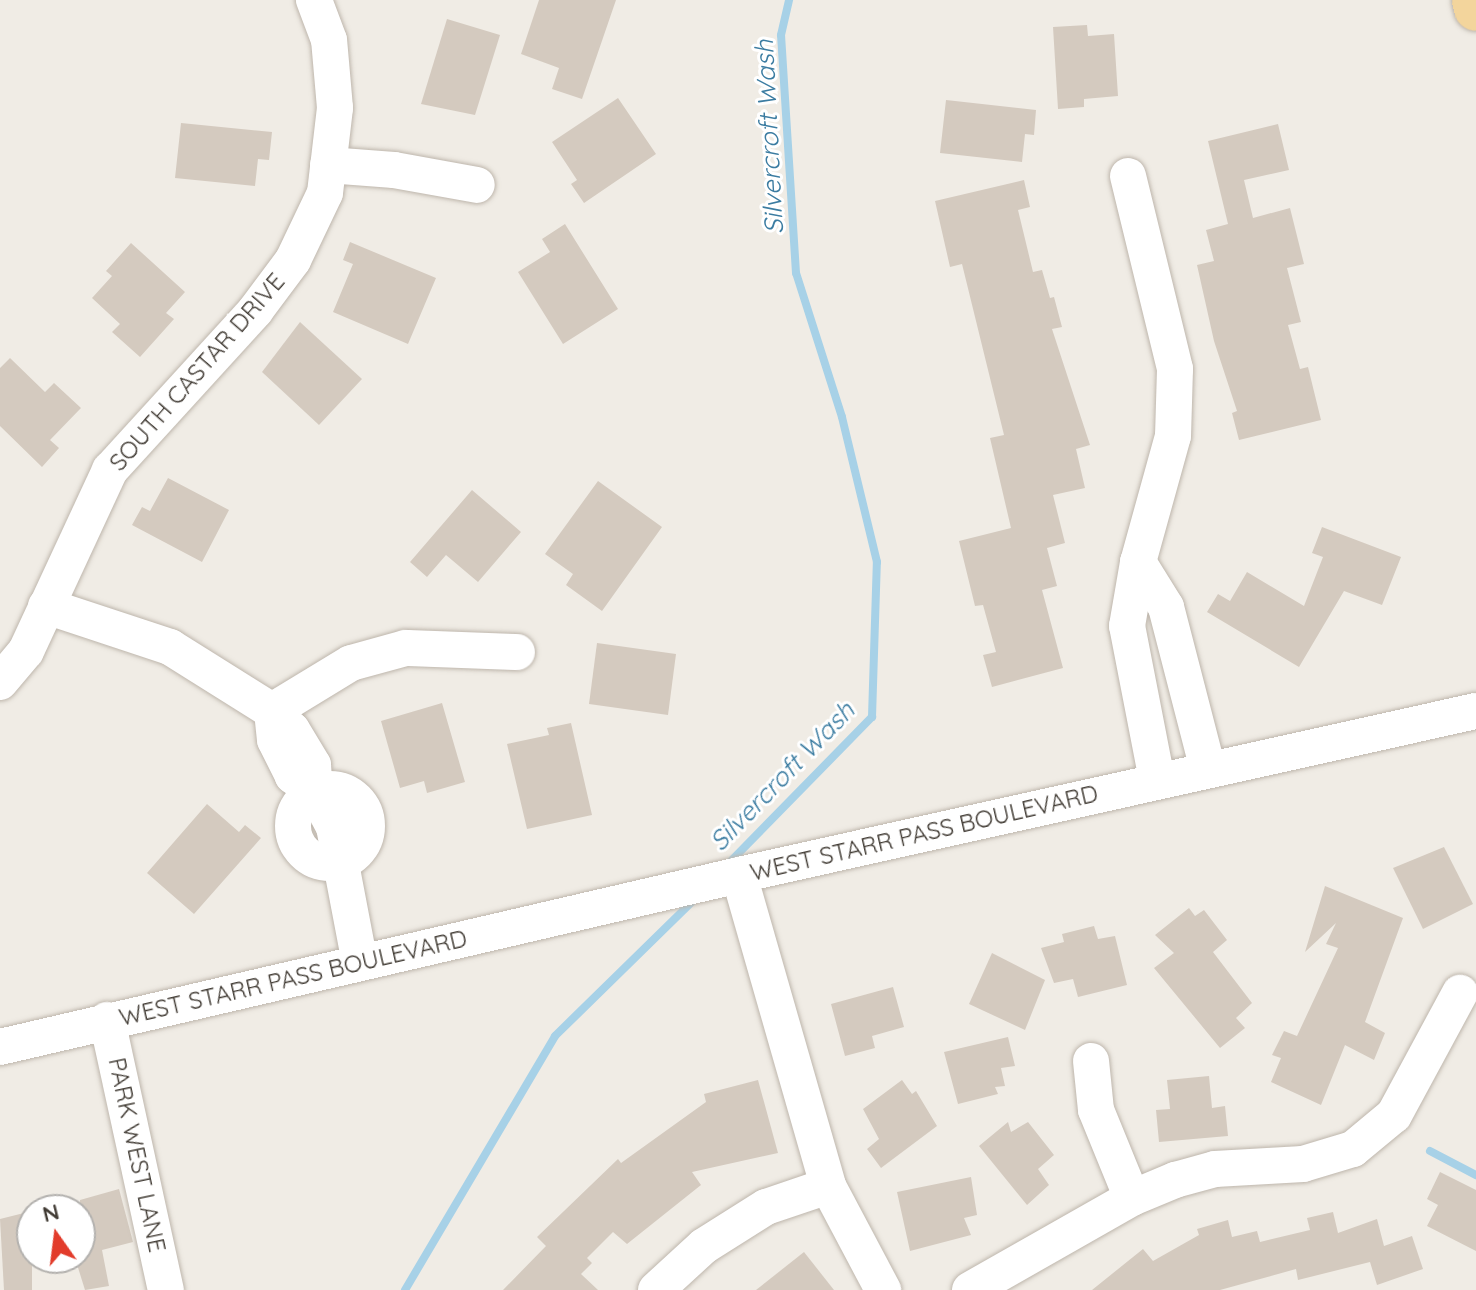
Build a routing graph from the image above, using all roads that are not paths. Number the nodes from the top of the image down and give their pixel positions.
1 (314, 0) edge
2 (1474, 0) edge
3 (1476, 9) edge
4 (328, 165) junction
5 (1128, 176) dead end
6 (477, 185) dead end
7 (1138, 562) junction
8 (46, 606) junction
9 (517, 652) dead end
10 (1176, 653) junction
11 (1133, 665) junction
12 (0, 682) edge
13 (272, 711) junction
14 (1476, 711) edge
15 (1208, 769) junction
16 (1157, 780) junction
17 (739, 875) junction
18 (360, 963) junction
19 (1460, 993) dead end
20 (107, 1020) junction
21 (0, 1047) edge
22 (1091, 1061) dead end
23 (828, 1186) junction
24 (1132, 1198) junction
25 (166, 1290) edge
26 (656, 1290) edge
27 (883, 1290) edge
28 (970, 1290) edge

1 - 4 street, SOUTH CASTAR DRIVE
2 - 3 main road
4 - 6 street
4 - 8 street, SOUTH CASTAR DRIVE
5 - 7 street
7 - 10 street
7 - 11 street
8 - 12 street, SOUTH CASTAR DRIVE
8 - 13 street
9 - 13 street
10 - 11 street
10 - 15 street
11 - 16 street
13 - 18 street
14 - 15 street, WEST STARR PASS BOULEVARD
15 - 16 street, WEST STARR PASS BOULEVARD
16 - 17 street, WEST STARR PASS BOULEVARD
17 - 18 street, WEST STARR PASS BOULEVARD
17 - 23 street
18 - 20 street, WEST STARR PASS BOULEVARD
19 - 24 street
20 - 21 street, WEST STARR PASS BOULEVARD
20 - 25 street, PARK WEST LANE
22 - 24 street
23 - 26 street
23 - 27 street
24 - 28 street

